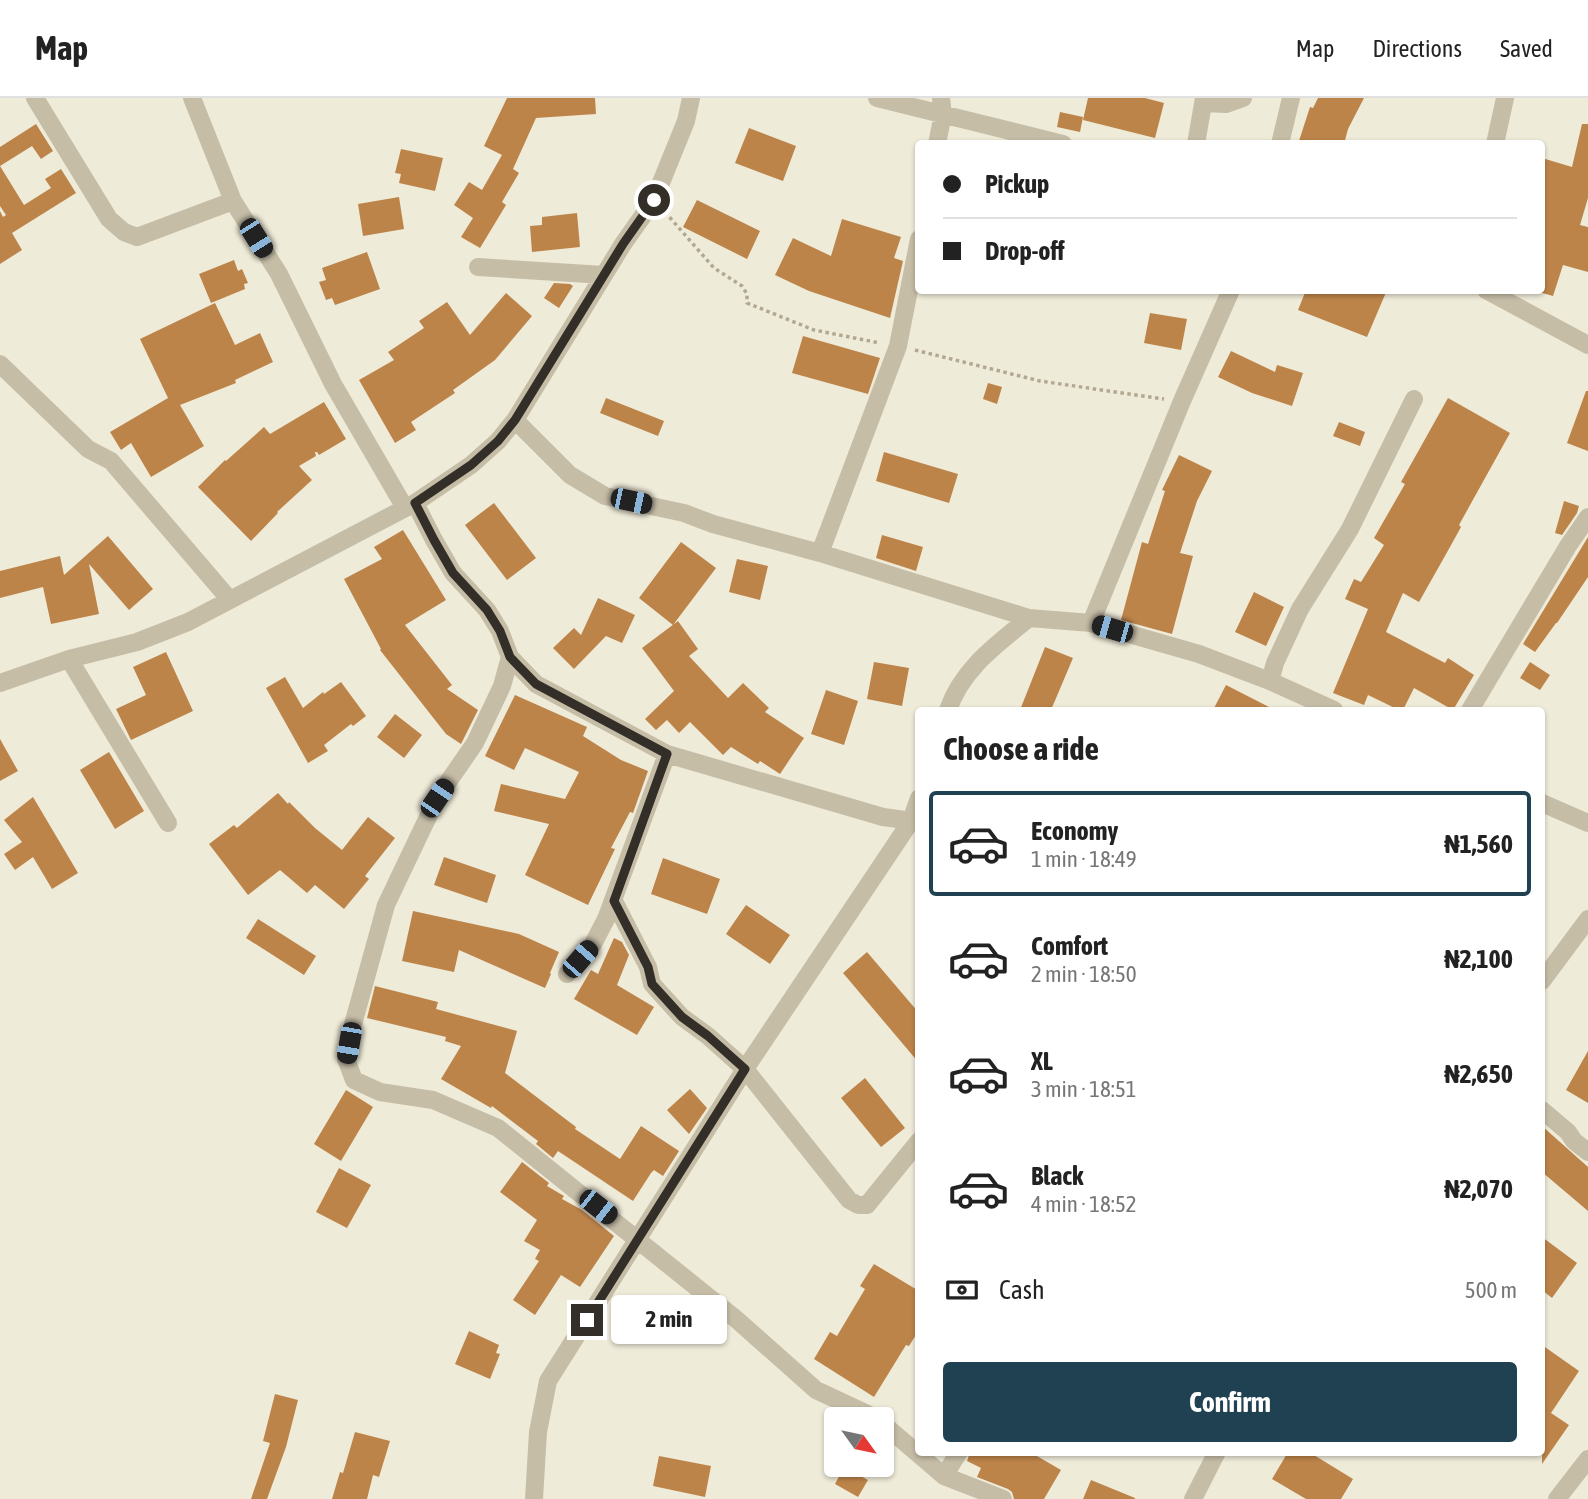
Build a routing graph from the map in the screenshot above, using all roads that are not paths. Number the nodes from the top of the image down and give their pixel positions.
1 (35, 98) edge
2 (192, 98) edge
3 (691, 98) edge
4 (877, 98) edge
5 (1243, 98) edge
6 (1291, 98) edge
7 (1505, 98) edge
8 (1204, 101) edge
9 (942, 106) edge
10 (938, 140) edge
11 (1050, 140) edge
12 (1197, 140) edge
13 (1281, 140) edge
14 (1496, 140) edge
15 (233, 201) junction
16 (915, 259) edge
17 (478, 267) dead end
18 (604, 275) junction
19 (1229, 294) edge
20 (1493, 294) edge
21 (1588, 345) edge
22 (0, 364) edge
23 (1414, 399) dead end
24 (515, 420) junction
25 (410, 505) junction
26 (1588, 517) edge
27 (820, 553) junction
28 (230, 600) junction
29 (1029, 618) junction
30 (1091, 623) junction
31 (510, 657) junction
32 (69, 659) junction
33 (1269, 681) junction
34 (0, 683) edge
35 (949, 707) edge
36 (1327, 707) edge
37 (1472, 707) edge
38 (667, 754) junction
39 (1545, 804) edge
40 (915, 822) edge
41 (168, 823) dead end
42 (1588, 823) edge
43 (614, 901) junction
44 (1588, 919) edge
45 (567, 974) dead end
46 (1545, 977) edge
47 (745, 1069) junction
48 (1545, 1113) edge
49 (915, 1151) edge
50 (1588, 1152) edge
51 (638, 1239) junction
52 (852, 1407) edge
53 (894, 1433) edge
54 (915, 1451) edge
55 (921, 1456) edge
56 (956, 1456) edge
57 (1215, 1456) edge
58 (1588, 1459) edge
59 (944, 1476) junction
60 (534, 1499) edge
61 (1003, 1499) edge
62 (1193, 1499) edge
63 (1557, 1499) edge

1 - 15 street
2 - 15 street
3 - 18 street
4 - 9 street
5 - 8 street
6 - 13 street
7 - 14 street
8 - 12 street
9 - 10 street
9 - 11 street
15 - 25 street
16 - 27 street
17 - 18 street
18 - 24 street
19 - 30 street
20 - 21 street
22 - 28 street
23 - 33 street
24 - 25 street
24 - 27 street
25 - 28 street
25 - 31 street
26 - 37 street
27 - 29 street
28 - 32 street
29 - 30 street
29 - 35 street
30 - 33 street
31 - 38 street
31 - 51 street
32 - 34 street
32 - 41 street
33 - 36 street
38 - 40 street
38 - 43 street
39 - 42 street
40 - 47 street
43 - 45 street
43 - 47 street
44 - 46 street
47 - 49 street
47 - 51 street
48 - 50 street
51 - 52 street
51 - 60 street
53 - 54 street
55 - 59 street
56 - 59 street
57 - 62 street
58 - 63 street
59 - 61 street

